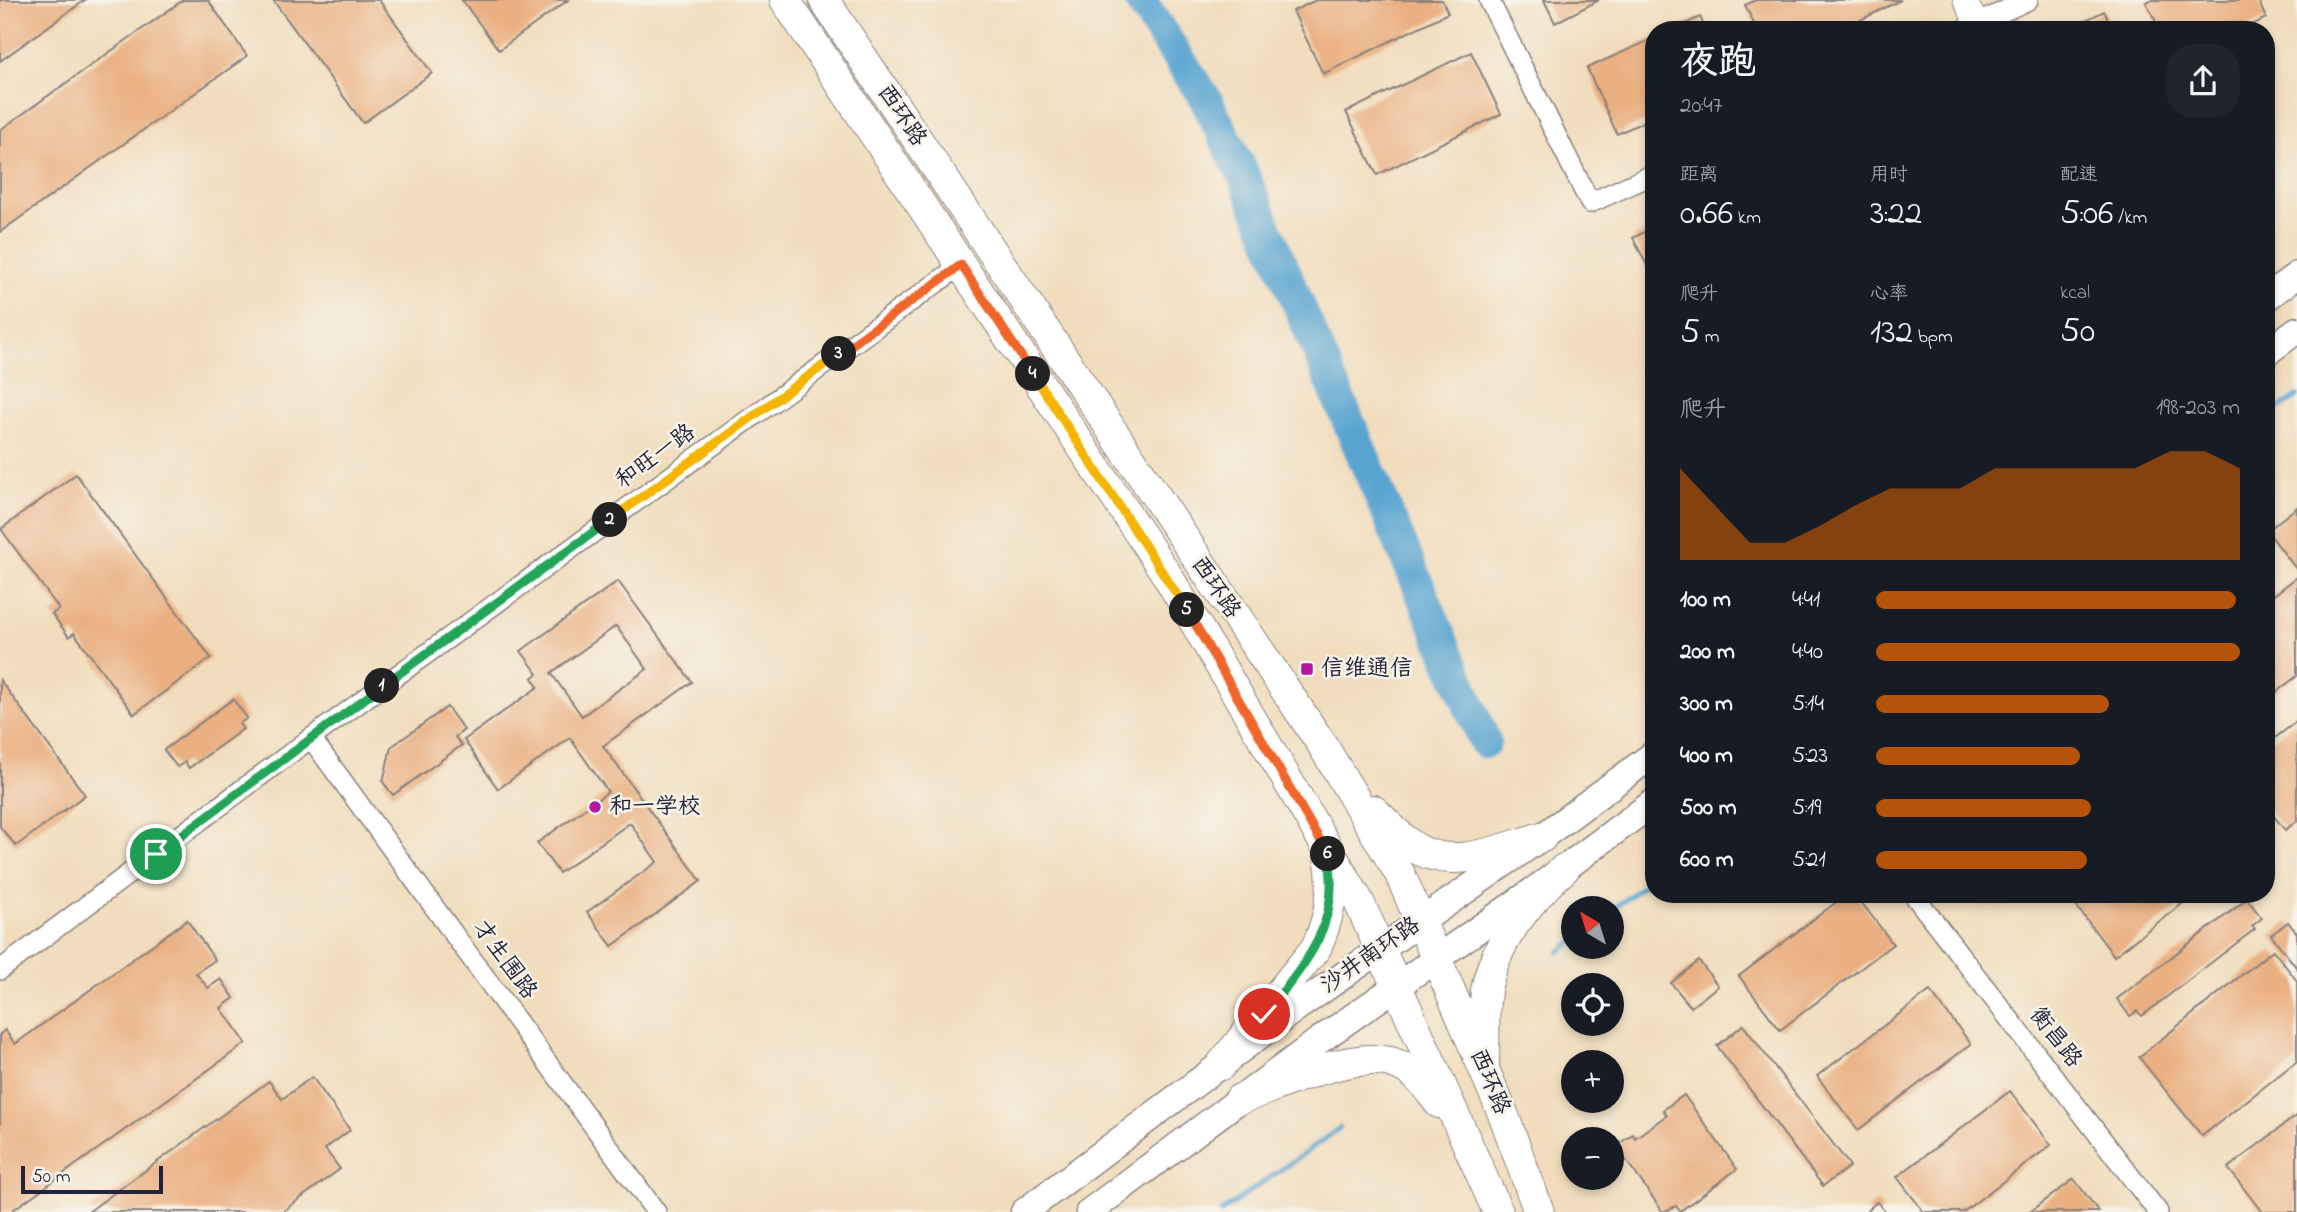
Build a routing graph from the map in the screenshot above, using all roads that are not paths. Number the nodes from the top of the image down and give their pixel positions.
1 (785, 0) edge
2 (824, 0) edge
3 (1489, 0) edge
4 (1965, 0) edge
5 (2028, 0) edge
6 (1971, 21) edge
7 (1987, 21) edge
8 (1645, 178) edge
9 (961, 265) junction
10 (2297, 275) edge
11 (2275, 291) edge
12 (2297, 330) edge
13 (2275, 346) edge
14 (312, 738) junction
15 (1645, 761) edge
16 (1350, 788) junction
17 (1645, 809) edge
18 (1542, 837) junction
19 (1328, 849) junction
20 (1564, 870) junction
21 (1920, 903) edge
22 (1420, 922) junction
23 (1380, 950) junction
24 (1436, 959) junction
25 (0, 970) edge
26 (1397, 986) junction
27 (1221, 1065) junction
28 (1484, 1069) junction
29 (1241, 1099) junction
30 (1463, 1134) junction
31 (656, 1212) edge
32 (1024, 1212) edge
33 (1089, 1212) edge
34 (1497, 1212) edge
35 (1539, 1212) edge
36 (2158, 1212) edge

1 - 9 main road, 西环路
2 - 16 main road, 西环路
3 - 8 street
4 - 6 street
5 - 7 street
9 - 14 street, 和旺一路
9 - 19 main road, 西环路
10 - 11 main road
12 - 13 main road
14 - 25 street, 和旺一路
14 - 31 street, 才生围路
15 - 18 main road, 沙井南环路
16 - 18 main road
16 - 22 main road, 西环路
17 - 20 main road, 沙井南环路
18 - 22 main road, 沙井南环路
19 - 23 main road, 西环路
19 - 27 main road
20 - 24 main road, 沙井南环路
20 - 28 main road
21 - 36 street, 衡昌路
22 - 23 main road, 沙井南环路
22 - 24 main road, 西环路
23 - 26 main road, 西环路
23 - 27 main road, 沙井南环路
24 - 26 main road, 沙井南环路
24 - 28 main road, 西环路
26 - 29 main road, 沙井南环路
26 - 30 main road, 西环路
27 - 32 main road, 沙井南环路
28 - 35 main road, 西环路
29 - 30 main road
29 - 33 main road, 沙井南环路
30 - 34 main road, 西环路

